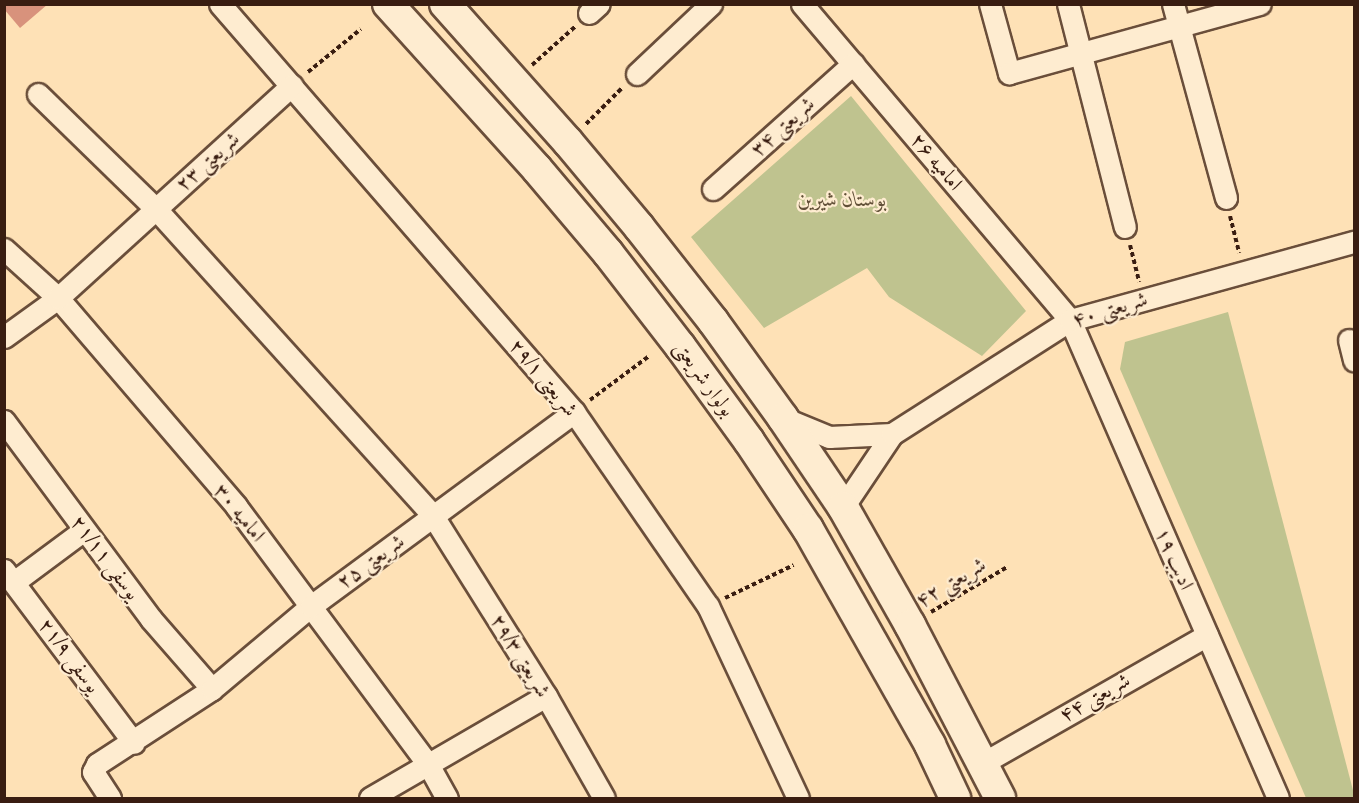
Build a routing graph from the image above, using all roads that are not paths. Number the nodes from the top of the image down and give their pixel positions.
1 (220, 4) edge
2 (388, 4) edge
3 (445, 4) edge
4 (711, 4) edge
5 (802, 4) edge
6 (990, 4) edge
7 (1068, 4) edge
8 (1173, 4) edge
9 (1260, 4) edge
10 (1179, 26) junction
11 (1080, 53) junction
12 (853, 64) junction
13 (637, 74) road end
14 (292, 85) junction
15 (38, 94) dead end
16 (713, 189) dead end
17 (1226, 198) road end
18 (156, 208) junction
19 (1125, 227) road end
20 (1354, 242) edge
21 (4, 249) edge
22 (58, 298) junction
23 (1070, 320) junction
24 (4, 337) edge
25 (574, 412) junction
26 (783, 418) junction
27 (4, 421) edge
28 (892, 434) junction
29 (843, 507) junction
30 (433, 516) junction
31 (84, 530) junction
32 (9, 576) edge
33 (311, 606) junction
34 (1207, 635) junction
35 (212, 689) junction
36 (546, 696) junction
37 (134, 743) junction
38 (983, 763) junction
39 (429, 766) junction
40 (110, 798) edge
41 (370, 798) edge
42 (447, 798) edge
43 (604, 798) edge
44 (798, 798) edge
45 (955, 798) edge
46 (1000, 798) edge
47 (1278, 798) edge

1 - 14 street, شریعتی ۲۹/۱
2 - 45 main road, بولوار شریعتی
3 - 26 main road, بولوار شریعتی
4 - 13 street
5 - 12 street, امامیه ۲۶
6 - 11 street
7 - 11 street
8 - 10 street
9 - 10 street
10 - 11 street
10 - 17 street
11 - 19 street
12 - 16 street, شریعتی ۳۴
12 - 23 street, امامیه ۲۶
14 - 18 street, شریعتی ۲۳
14 - 25 street, شریعتی ۲۹/۱
15 - 18 street, شریعتی ۲۹/۳
18 - 22 street, شریعتی ۲۳
18 - 30 street, شریعتی ۲۹/۳
20 - 23 street, شریعتی ۴۰
21 - 22 street, امامیه ۳۰
22 - 24 street, شریعتی ۲۳
22 - 33 street, امامیه ۳۰
23 - 28 street, شریعتی ۴۰
23 - 34 street, ادیب ۱۹
25 - 30 street, شریعتی ۲۵
25 - 44 street, شریعتی ۲۹/۱
26 - 28 street, شریعتی ۴۰
26 - 29 main road, بولوار شریعتی
27 - 31 street, یوسفی ۲۱/۱۱
28 - 29 street, شریعتی ۴۰
29 - 38 main road, بولوار شریعتی
30 - 33 street, شریعتی ۲۵
30 - 36 street, شریعتی ۲۹/۳
31 - 32 street
31 - 35 street, یوسفی ۲۱/۱۱
32 - 37 street, یوسفی ۲۱/۹
33 - 35 street, شریعتی ۲۵
33 - 39 street, امامیه ۳۰
34 - 38 street, شریعتی ۴۴
34 - 47 street, ادیب ۱۹
35 - 37 street, شریعتی ۲۵
36 - 39 street
36 - 43 street, شریعتی ۲۹/۳
37 - 40 street, شریعتی ۲۵
38 - 46 main road, بولوار شریعتی
39 - 41 street
39 - 42 street, امامیه ۳۰

